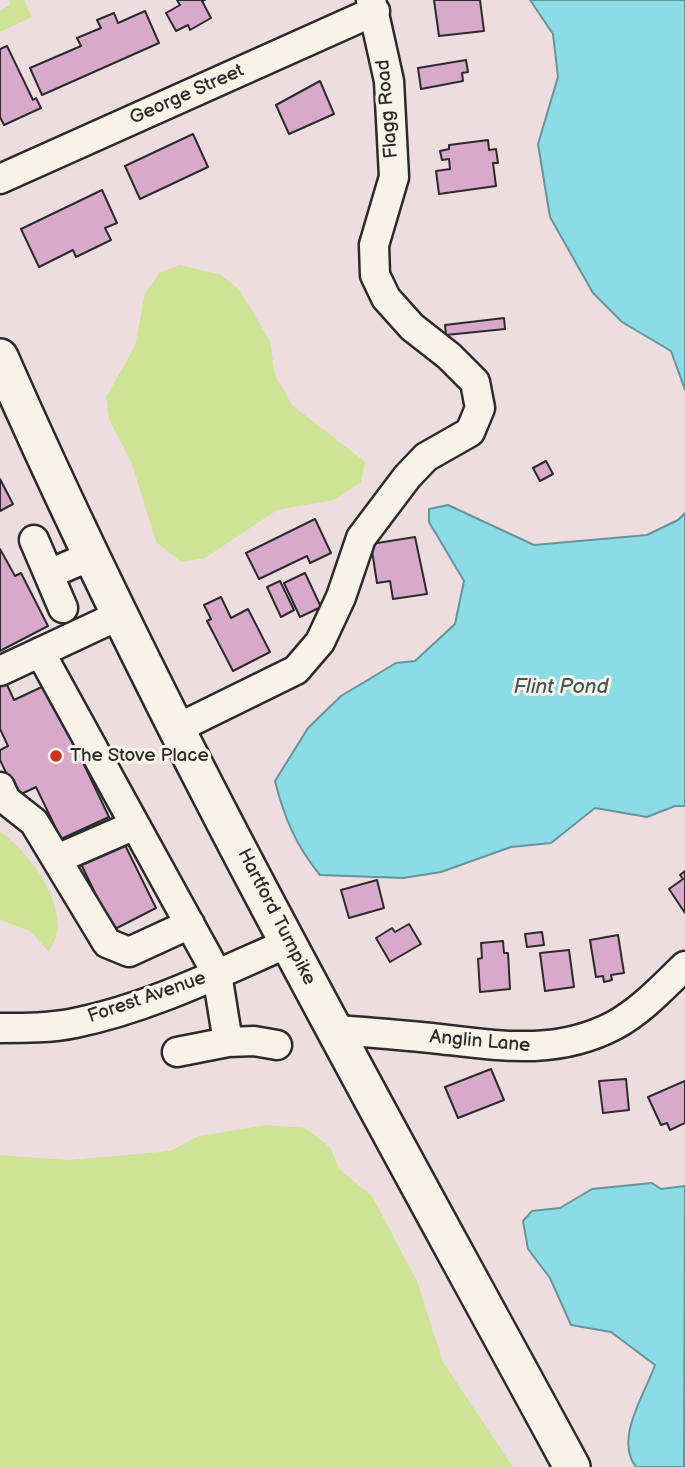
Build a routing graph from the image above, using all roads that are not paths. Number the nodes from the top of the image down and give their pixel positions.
1 (373, 6) edge
2 (0, 179) edge
3 (0, 357) edge
4 (34, 540) dead end
5 (93, 555) junction
6 (49, 574) junction
7 (63, 608) dead end
8 (122, 614) junction
9 (40, 652) junction
10 (0, 671) edge
11 (178, 728) junction
12 (0, 787) edge
13 (135, 825) junction
14 (57, 859) junction
15 (190, 924) junction
16 (288, 943) junction
17 (685, 967) edge
18 (217, 974) junction
19 (0, 1028) edge
20 (335, 1030) junction
21 (228, 1042) junction
22 (277, 1045) dead end
23 (177, 1052) dead end
24 (572, 1467) edge

1 - 2 street, George Street
1 - 11 street, Flagg Road
3 - 5 main road, Hartford Turnpike
4 - 6 street
5 - 6 street
5 - 8 main road, Hartford Turnpike
6 - 7 street
8 - 9 street
8 - 11 main road, Hartford Turnpike
9 - 10 street
9 - 13 street
11 - 16 main road, Hartford Turnpike
12 - 14 street
13 - 14 street
13 - 15 street
14 - 15 street
15 - 18 street
16 - 18 street, Forest Avenue
16 - 20 main road, Hartford Turnpike
17 - 20 street, Anglin Lane
18 - 19 street, Forest Avenue
18 - 21 street
20 - 24 main road, Hartford Turnpike
21 - 22 street
21 - 23 street

